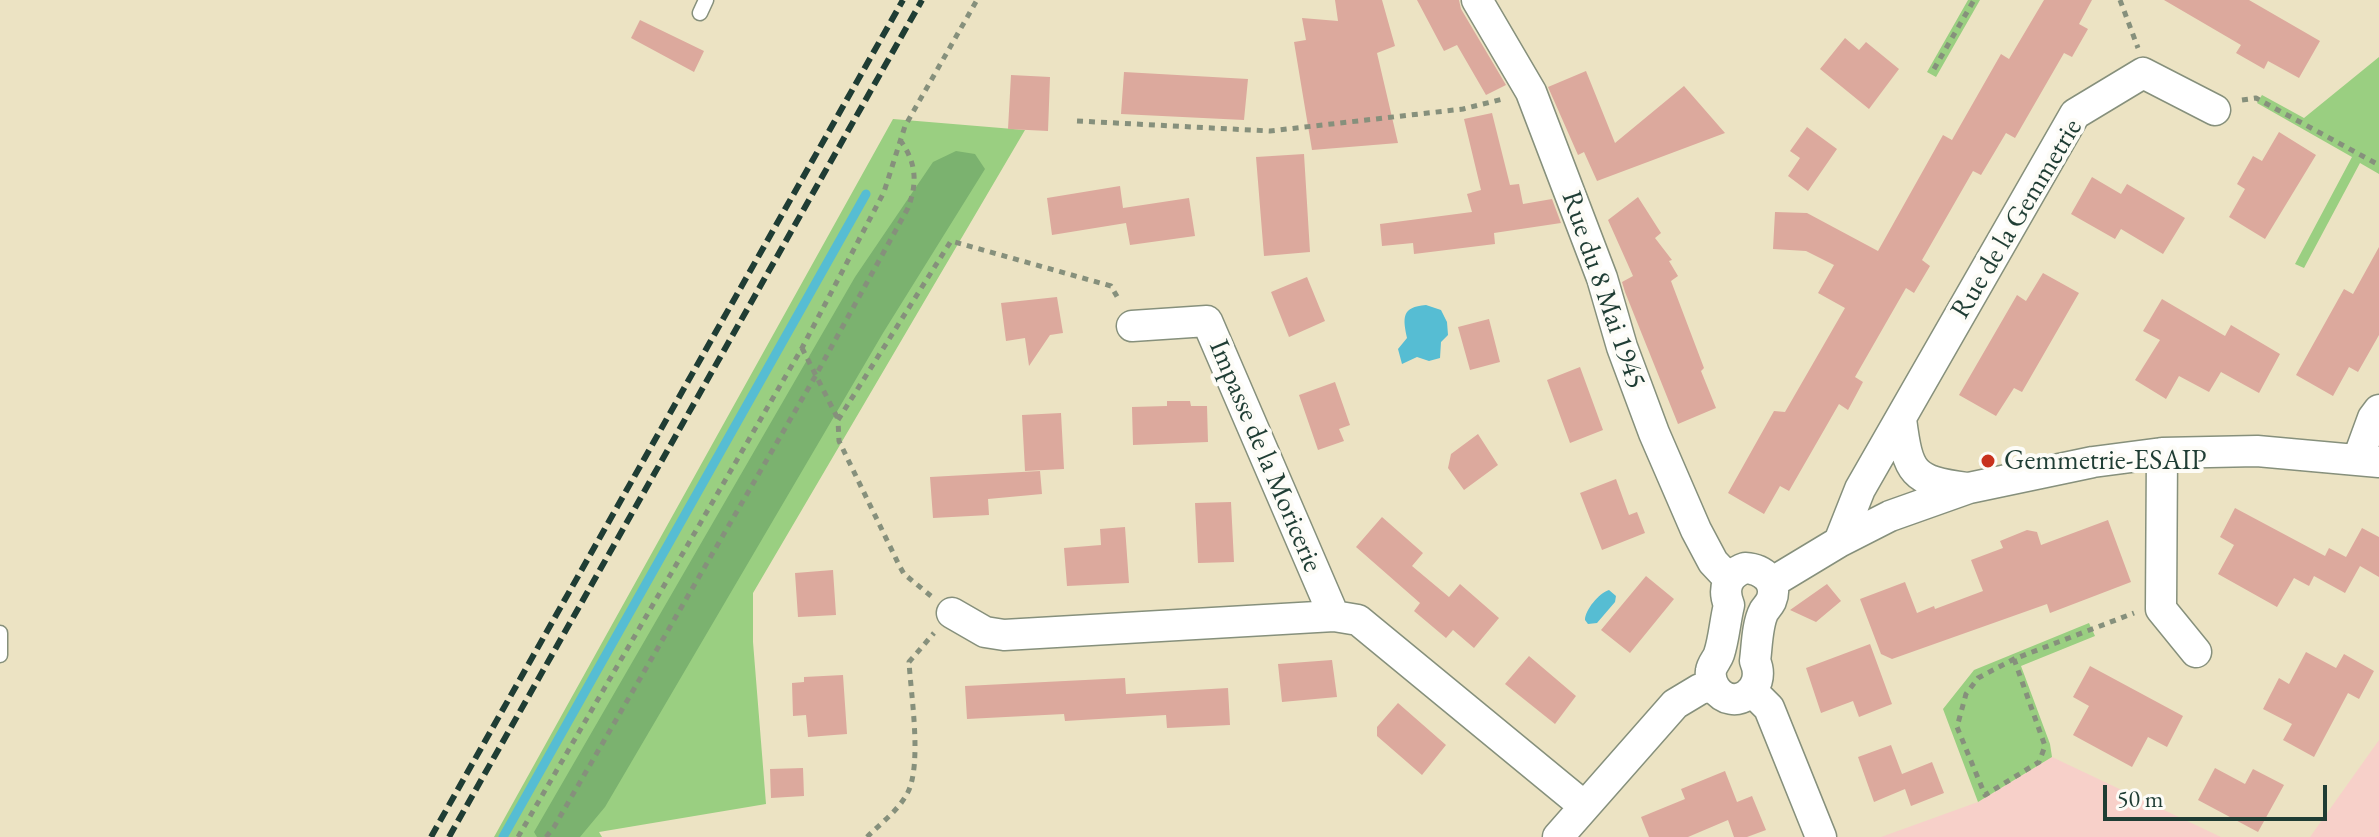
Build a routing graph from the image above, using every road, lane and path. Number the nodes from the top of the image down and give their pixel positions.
1 (977, 0) edge
2 (1477, 0) edge
3 (1974, 0) edge
4 (2120, 0) edge
5 (2138, 49) dead end
6 (1934, 69) dead end
7 (1531, 92) junction
8 (2228, 105) joint
9 (1077, 121) dead end
10 (900, 140) junction
11 (2379, 165) edge
12 (1111, 286) dead end
13 (1132, 326) dead end
14 (802, 348) junction
15 (816, 375) junction
16 (2379, 410) edge
17 (1901, 419) junction
18 (838, 420) junction
19 (2162, 453) junction
20 (2368, 461) edge
21 (1969, 488) junction
22 (1839, 542) junction
23 (904, 574) dead end
24 (1771, 583) junction
25 (1729, 592) junction
26 (2143, 610) dead end
27 (1763, 612) junction
28 (952, 613) dead end
29 (1334, 616) junction
30 (0, 633) edge
31 (2196, 652) dead end
32 (914, 654) dead end
33 (0, 655) edge
34 (2014, 659) junction
35 (1716, 671) junction
36 (1753, 676) junction
37 (1584, 806) junction
38 (518, 837) edge
39 (546, 837) edge
40 (867, 837) edge
41 (1558, 837) edge
42 (1821, 837) edge

1 - 10 path
2 - 7 street, Rue du 8 Mai 1945
3 - 6 path
4 - 5 path
7 - 9 path
7 - 25 street, Rue du 8 Mai 1945
8 - 11 path
8 - 17 street, Rue de la Gemmetrie
10 - 14 path
10 - 15 path
12 - 18 path
13 - 29 street, Impasse de la Moricerie
14 - 15 path
14 - 38 path
15 - 18 path
15 - 39 path
16 - 20 street
17 - 21 street
17 - 22 street, Rue de la Gemmetrie
18 - 23 path
19 - 20 street
19 - 21 street
19 - 31 street
21 - 22 street
22 - 24 street
24 - 25 street
24 - 27 street
25 - 27 street
25 - 35 street
26 - 34 path
27 - 36 street
28 - 29 street, Impasse de la Moricerie
29 - 37 street, Impasse de la Moricerie
30 - 33 lane
32 - 40 path
34 - 34 path
35 - 36 street
35 - 36 street
35 - 37 street
36 - 42 street
37 - 41 street

